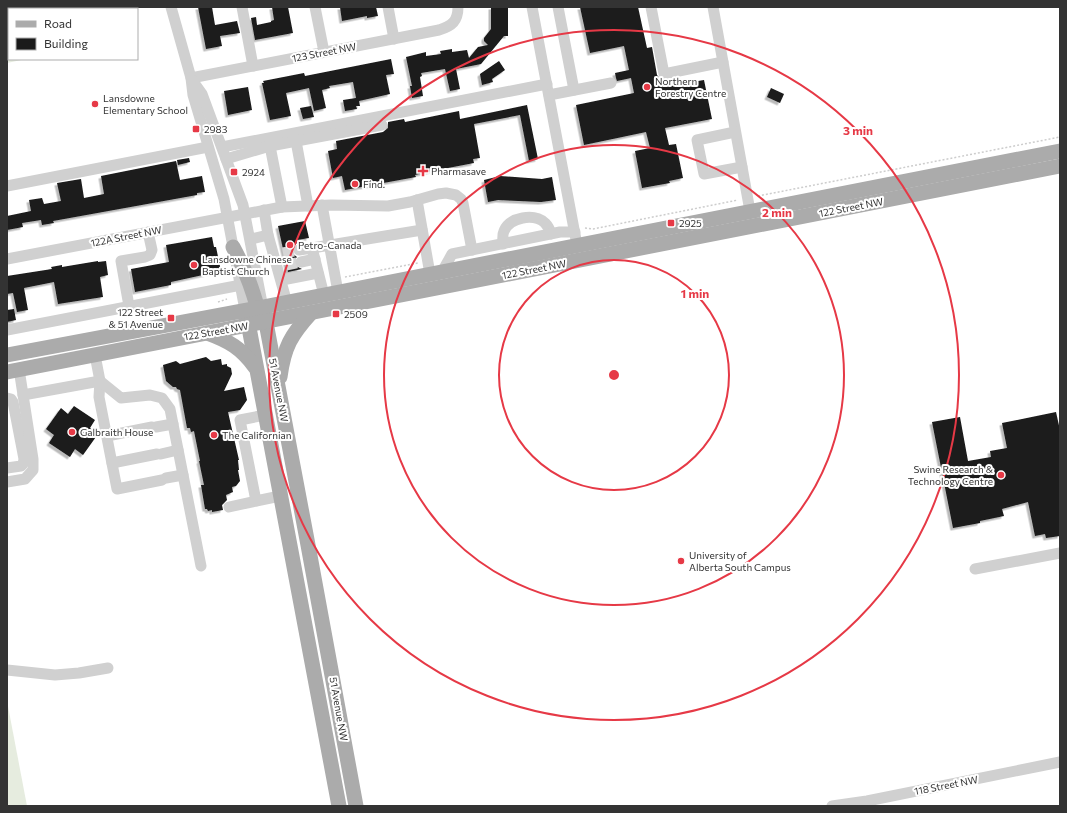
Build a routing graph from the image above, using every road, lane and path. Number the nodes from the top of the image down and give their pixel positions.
1 (171, 7) edge
2 (242, 7) edge
3 (315, 7) edge
4 (388, 7) edge
5 (458, 7) edge
6 (532, 7) edge
7 (558, 7) edge
8 (651, 7) edge
9 (713, 7) edge
10 (394, 38) junction
11 (324, 52) junction
12 (723, 62) junction
13 (253, 66) junction
14 (191, 78) junction
15 (611, 83) dead end
16 (548, 90) junction
17 (574, 90) junction
18 (382, 125) dead end
19 (735, 132) junction
20 (1060, 137) edge
21 (296, 141) junction
22 (270, 146) junction
23 (208, 147) junction
24 (222, 147) junction
25 (1060, 151) edge
26 (226, 159) junction
27 (1060, 166) edge
28 (742, 167) junction
29 (7, 186) edge
30 (417, 200) junction
31 (322, 205) junction
32 (749, 205) junction
33 (308, 206) junction
34 (282, 208) junction
35 (264, 210) junction
36 (246, 214) junction
37 (228, 217) junction
38 (593, 229) dead end
39 (422, 230) junction
40 (148, 232) junction
41 (551, 234) junction
42 (268, 235) junction
43 (576, 238) junction
44 (250, 239) junction
45 (503, 244) junction
46 (330, 245) junction
47 (233, 247) junction
48 (299, 250) tunnel mouth
49 (472, 250) junction
50 (313, 254) junction
51 (7, 259) edge
52 (301, 262) tunnel mouth
53 (318, 273) junction
54 (436, 273) junction
55 (282, 280) junction
56 (241, 286) junction
57 (338, 292) junction
58 (324, 295) junction
59 (287, 302) junction
60 (130, 306) junction
61 (255, 308) junction
62 (311, 313) junction
63 (257, 324) junction
64 (7, 330) edge
65 (206, 333) junction
66 (7, 355) edge
67 (95, 355) junction
68 (256, 368) junction
69 (13, 371) edge
70 (100, 381) junction
71 (279, 390) junction
72 (24, 395) junction
73 (7, 398) edge
74 (265, 414) junction
75 (173, 424) junction
76 (286, 430) junction
77 (107, 436) junction
78 (178, 450) junction
79 (112, 463) junction
80 (7, 468) edge
81 (183, 475) junction
82 (7, 482) edge
83 (280, 496) junction
84 (256, 501) junction
85 (229, 507) dead end
86 (1060, 553) edge
87 (201, 566) dead end
88 (975, 569) dead end
89 (108, 668) dead end
90 (7, 670) edge
91 (1060, 762) edge
92 (867, 803) edge
93 (339, 806) edge
94 (356, 806) edge
95 (832, 806) edge

1 - 14 street, 51 Avenue NW
2 - 13 street
3 - 11 street
4 - 10 street
5 - 10 street, 123 Street NW
6 - 16 street
7 - 17 street
8 - 12 street
9 - 12 street
10 - 11 street, 123 Street NW
11 - 13 street, 123 Street NW
12 - 19 street
13 - 14 street, 123 Street NW
14 - 23 street, 51 Avenue NW
14 - 24 street, 51 Avenue NW
15 - 17 street
16 - 17 street
16 - 24 street
16 - 43 street
18 - 21 street
19 - 28 street
19 - 28 street
20 - 32 path
21 - 22 street
21 - 33 street
22 - 26 street
22 - 34 street
23 - 29 street
23 - 37 street, 51 Avenue NW
24 - 26 street, 51 Avenue NW
25 - 32 main road, 122 Street NW
26 - 36 street, 51 Avenue NW
27 - 62 main road, 122 Street NW
28 - 32 street
30 - 31 street, 122A Street NW
30 - 39 street
30 - 49 street, 122A Street NW
31 - 33 street, 122A Street NW
31 - 46 street
32 - 38 path
32 - 43 main road, 122 Street NW
33 - 34 street, 122A Street NW
34 - 35 street, 122A Street NW
35 - 36 street, 122A Street NW
35 - 42 street
36 - 37 street, 122A Street NW
36 - 44 street, 51 Avenue NW
37 - 40 street, 122A Street NW
37 - 47 street, 51 Avenue NW
39 - 46 street
39 - 54 street
40 - 51 street, 122A Street NW
40 - 60 street
41 - 43 street
41 - 45 street
41 - 45 street
42 - 44 street
42 - 55 street
43 - 54 main road, 122 Street NW
44 - 61 street, 51 Avenue NW
45 - 49 street
46 - 50 street
46 - 57 street
47 - 56 street, 51 Avenue NW
47 - 61 main road
48 - 50 street
49 - 54 street
50 - 52 street
50 - 53 street
53 - 55 street
53 - 58 street
54 - 57 main road, 122 Street NW
55 - 59 street
56 - 60 street
56 - 61 street, 51 Avenue NW
57 - 58 main road, 122 Street NW
58 - 59 main road, 122 Street NW
59 - 61 main road, 122 Street NW
60 - 64 street
61 - 63 main road, 51 Avenue NW
61 - 66 main road, 122 Street NW
62 - 63 main road, 122 Street NW
62 - 71 main road
63 - 65 main road, 122 Street NW
63 - 68 main road, 51 Avenue NW
63 - 71 main road, 51 Avenue NW
63 - 76 main road
65 - 67 main road, 122 Street NW
65 - 68 main road
67 - 69 main road, 122 Street NW
67 - 70 street
68 - 74 main road, 51 Avenue NW
69 - 72 street
70 - 72 street
70 - 75 street
70 - 77 street
71 - 76 main road, 51 Avenue NW
72 - 82 street
73 - 80 street
74 - 83 main road, 51 Avenue NW
74 - 84 street
75 - 77 street
75 - 78 street
76 - 94 main road, 51 Avenue NW
77 - 79 street
78 - 79 street
78 - 81 street
79 - 81 street
81 - 87 street
83 - 84 street
83 - 93 main road, 51 Avenue NW
84 - 85 street
86 - 88 street
89 - 90 street
91 - 92 street, 118 Street NW
92 - 95 street, 118 Street NW

